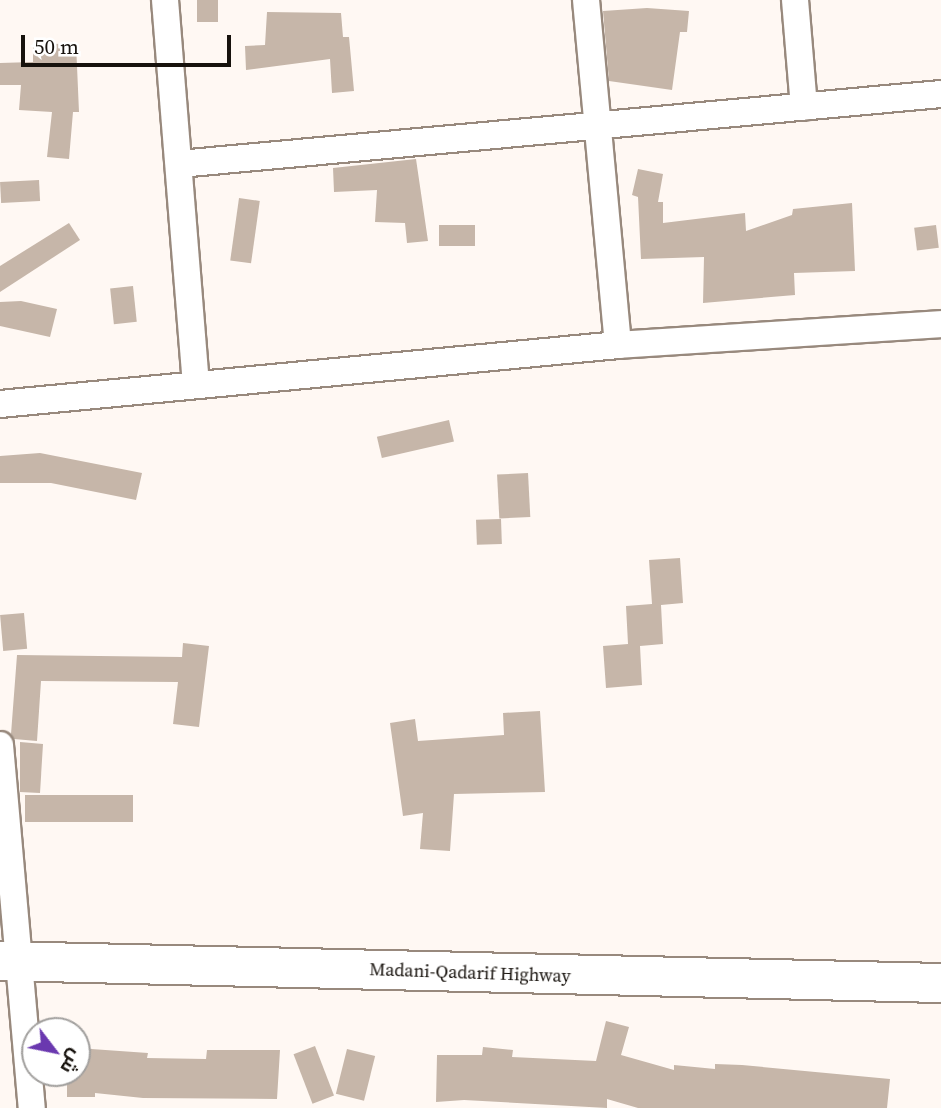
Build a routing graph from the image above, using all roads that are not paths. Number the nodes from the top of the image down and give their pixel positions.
1 (165, 0) edge
2 (586, 0) edge
3 (794, 0) edge
4 (941, 94) edge
5 (804, 107) junction
6 (598, 126) junction
7 (179, 164) junction
8 (941, 324) edge
9 (618, 345) junction
10 (196, 385) junction
11 (0, 404) edge
12 (0, 745) edge
13 (11, 961) edge
14 (941, 983) edge
15 (32, 1108) edge

1 - 7 street
2 - 6 street
3 - 5 street
4 - 5 street
5 - 6 street
6 - 7 street
6 - 9 street
7 - 10 street
8 - 9 street
9 - 10 street
10 - 11 street
12 - 13 street
13 - 14 highway, Madani-Qadarif Highway
13 - 15 street

